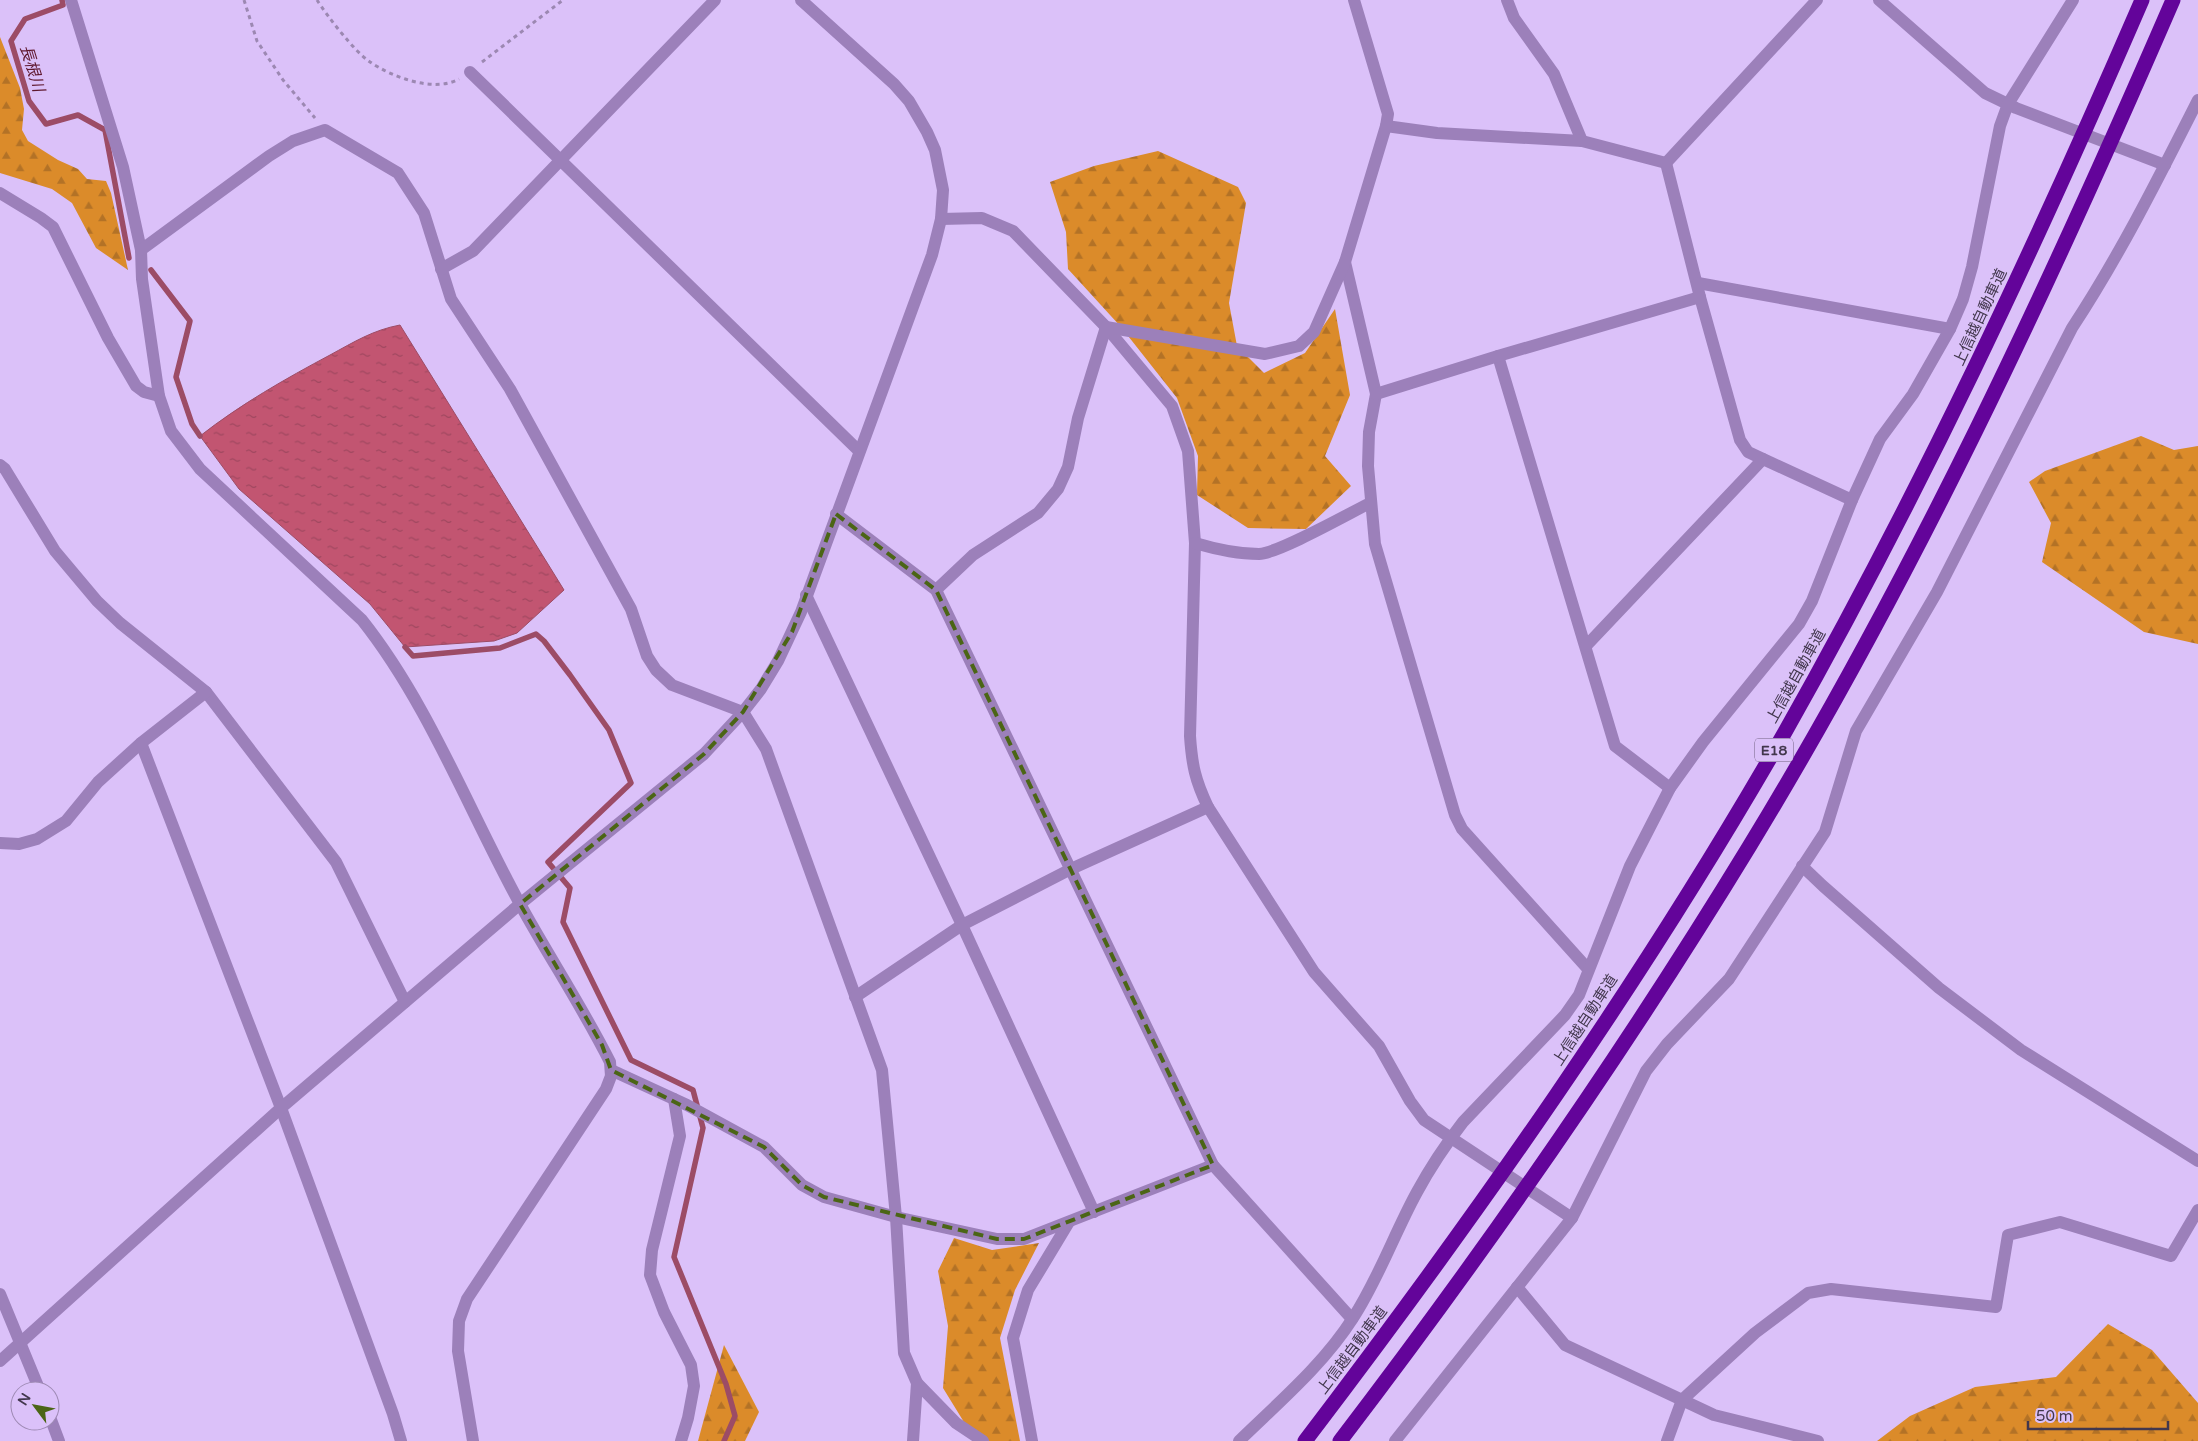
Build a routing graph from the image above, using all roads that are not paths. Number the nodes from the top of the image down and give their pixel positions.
1 (71, 0) edge
2 (715, 0) edge
3 (1354, 0) edge
4 (1507, 0) edge
5 (1817, 0) edge
6 (1879, 0) edge
7 (2073, 0) edge
8 (2142, 0) edge
9 (2173, 0) edge
10 (802, 1) edge
11 (470, 72) road end
12 (2198, 100) edge
13 (2012, 106) junction
14 (1386, 126) junction
15 (1582, 141) junction
16 (560, 161) junction
17 (1666, 163) junction
18 (2165, 165) junction
19 (0, 193) edge
20 (941, 219) junction
21 (141, 250) junction
22 (1345, 262) junction
23 (441, 269) junction
24 (1698, 284) junction
25 (1700, 297) junction
26 (1106, 326) junction
27 (1950, 329) junction
28 (1498, 356) junction
29 (1376, 394) junction
30 (159, 396) junction
31 (859, 451) junction
32 (1763, 459) junction
33 (0, 465) edge
34 (1852, 500) junction
35 (1370, 503) junction
36 (836, 514) junction
37 (1195, 543) junction
38 (936, 590) junction
39 (806, 595) junction
40 (1586, 646) junction
41 (206, 692) junction
42 (743, 712) junction
43 (141, 743) junction
44 (1670, 788) junction
45 (1208, 807) junction
46 (0, 843) edge
47 (1802, 866) junction
48 (1071, 869) junction
49 (520, 904) junction
50 (962, 925) junction
51 (1588, 969) junction
52 (855, 997) junction
53 (405, 1002) junction
54 (611, 1070) junction
55 (674, 1099) junction
56 (281, 1108) junction
57 (1454, 1142) junction
58 (2198, 1161) edge
59 (1213, 1165) junction
60 (2198, 1210) edge
61 (1094, 1212) junction
62 (1567, 1215) junction
63 (896, 1218) junction
64 (1069, 1222) junction
65 (1517, 1287) junction
66 (0, 1294) edge
67 (1352, 1320) junction
68 (21, 1342) junction
69 (0, 1361) edge
70 (36, 1381) edge
71 (917, 1383) junction
72 (1682, 1400) junction
73 (401, 1441) edge
74 (473, 1441) edge
75 (681, 1441) edge
76 (913, 1441) edge
77 (983, 1441) edge
78 (1032, 1441) edge
79 (1240, 1441) edge
80 (1305, 1441) edge
81 (1340, 1441) edge
82 (1395, 1441) edge
83 (1667, 1441) edge
84 (1818, 1441) edge

1 - 21 street
2 - 16 street
3 - 14 street
4 - 15 street
5 - 17 street
6 - 13 street
7 - 13 street
8 - 80 highway, 上信越自動車道 / E18
9 - 81 highway, E18
10 - 20 street
11 - 16 street
12 - 18 street
13 - 18 street
13 - 27 street
14 - 15 street
14 - 22 street
15 - 17 street
16 - 23 street
16 - 31 street
17 - 24 street
18 - 47 street
19 - 30 street
20 - 26 street
20 - 31 street
21 - 23 street
21 - 30 street
22 - 26 street
22 - 29 street
23 - 42 street
24 - 25 street
24 - 27 street
25 - 28 street
25 - 32 street
26 - 37 street
26 - 38 street
27 - 34 street
28 - 29 street
28 - 40 street
29 - 35 street
30 - 49 street
31 - 36 street
32 - 34 street
32 - 40 street
33 - 41 street
34 - 44 street
35 - 37 street
35 - 51 street
36 - 38 street
36 - 39 street
37 - 45 street
38 - 48 street
39 - 42 street
39 - 50 street
40 - 44 street
41 - 43 street
41 - 53 street
42 - 49 street
42 - 52 street
43 - 46 street
43 - 56 street
44 - 51 street
45 - 48 street
45 - 57 street
47 - 58 street
47 - 62 street
48 - 50 street
48 - 59 street
49 - 53 street
49 - 54 street
50 - 52 street
50 - 61 street
51 - 57 street
52 - 63 street
53 - 56 street
54 - 55 street
54 - 74 street
55 - 63 street
55 - 75 street
56 - 68 street
56 - 73 street
57 - 62 street
57 - 67 street
59 - 61 street
59 - 67 street
60 - 72 street
61 - 64 street
62 - 65 street
63 - 64 street
63 - 71 street
64 - 78 street
65 - 72 street
65 - 82 street
66 - 68 street
67 - 79 street
68 - 69 street
68 - 70 street
71 - 76 street
71 - 77 street
72 - 83 street
72 - 84 street

